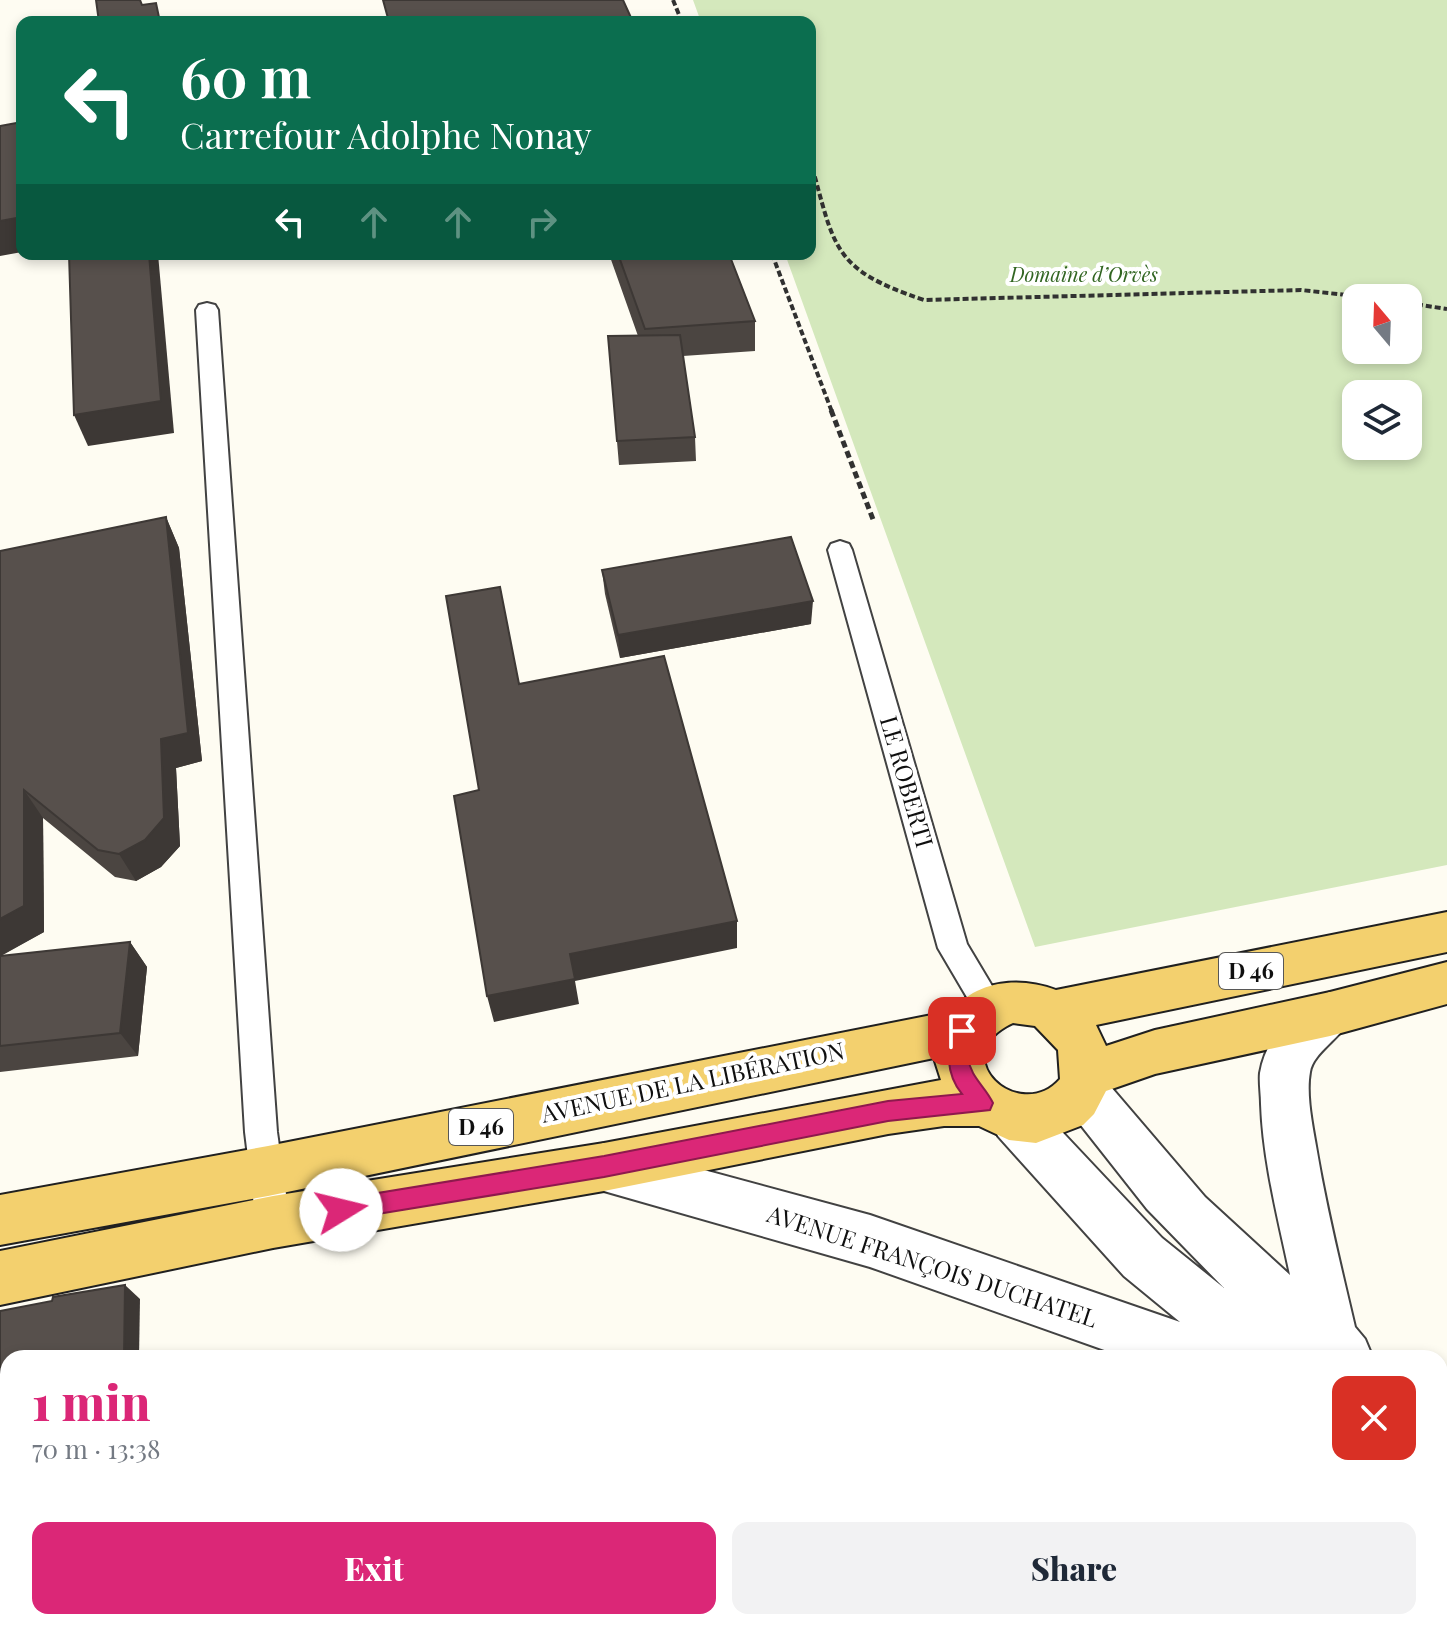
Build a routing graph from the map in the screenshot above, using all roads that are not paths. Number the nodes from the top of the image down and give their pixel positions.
1 (207, 310) dead end
2 (840, 550) road end
3 (1447, 932) edge
4 (1447, 983) edge
5 (1055, 1012) junction
6 (1330, 1014) junction
7 (976, 1018) junction
8 (1084, 1082) junction
9 (1000, 1111) junction
10 (604, 1167) junction
11 (268, 1171) junction
12 (0, 1220) edge
13 (273, 1222) junction
14 (0, 1278) edge
15 (1182, 1350) edge
16 (1315, 1350) edge
17 (1318, 1350) edge
18 (1320, 1350) edge

1 - 11 lane
2 - 7 lane, LE ROBERTI
3 - 5 main road, D 46
4 - 6 main road, D 46
5 - 7 main road
5 - 8 main road
6 - 8 main road, D 46
6 - 18 street
7 - 9 main road
7 - 11 main road, AVENUE DE LA LIBÉRATION / D 46
8 - 9 main road
8 - 17 street
9 - 10 main road
9 - 16 street
10 - 13 main road
10 - 15 street, AVENUE FRANÇOIS DUCHATEL
11 - 12 main road, AVENUE DE LA LIBÉRATION / D 46
11 - 13 lane
13 - 14 main road

